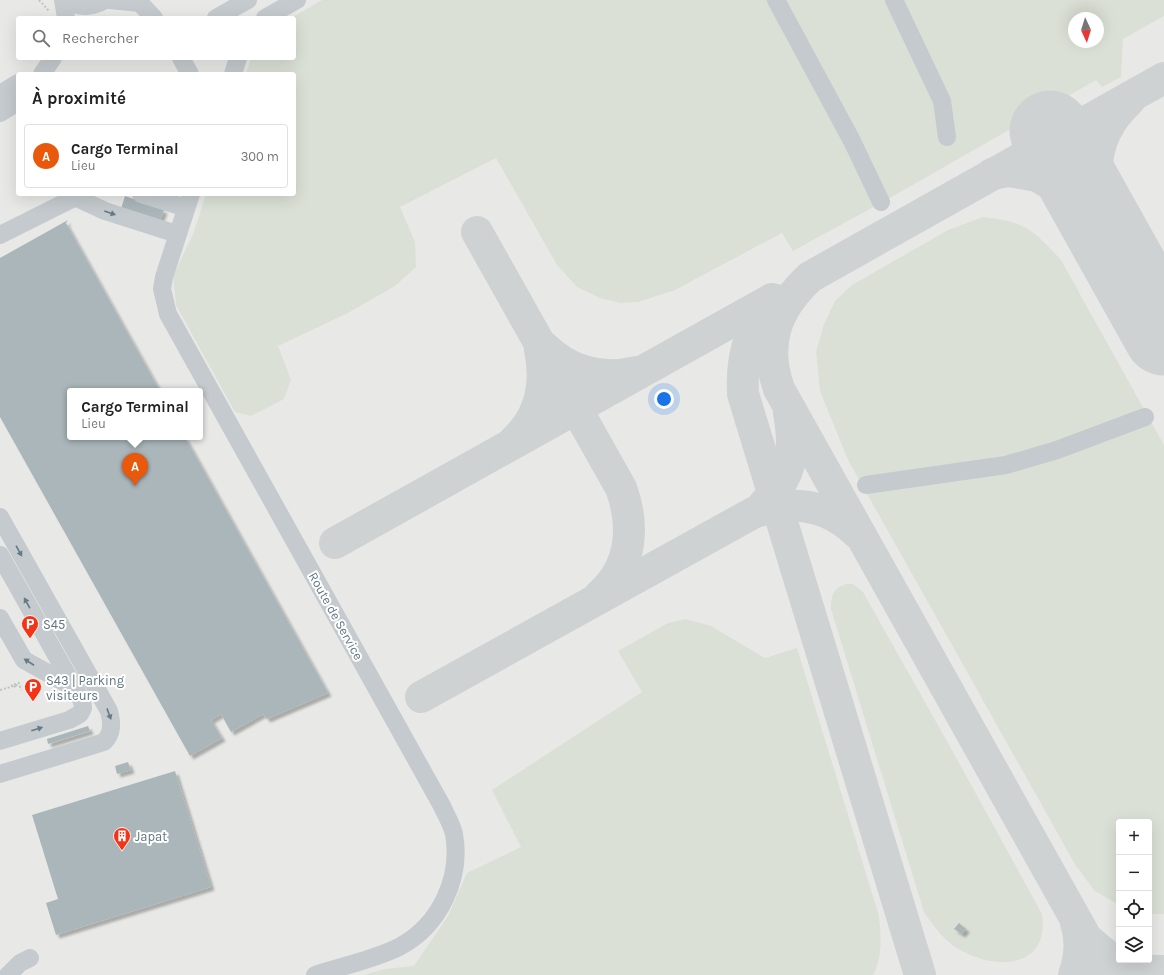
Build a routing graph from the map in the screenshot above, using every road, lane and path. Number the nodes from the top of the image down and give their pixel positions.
1 (38, 0) edge
2 (67, 0) edge
3 (110, 0) edge
4 (248, 0) edge
5 (297, 0) edge
6 (776, 0) edge
7 (894, 0) edge
8 (139, 2) edge
9 (92, 8) edge
10 (60, 10) edge
11 (152, 16) edge
12 (220, 16) edge
13 (269, 16) edge
14 (52, 60) edge
15 (182, 60) edge
16 (237, 60) edge
17 (43, 72) edge
18 (189, 72) edge
19 (234, 72) edge
20 (16, 84) edge
21 (0, 94) edge
22 (16, 103) edge
23 (0, 113) edge
24 (947, 137) dead end
25 (76, 196) edge
26 (80, 196) edge
27 (154, 196) edge
28 (188, 201) edge
29 (881, 202) dead end
30 (177, 234) junction
31 (0, 235) edge
32 (1145, 417) dead end
33 (866, 485) dead end
34 (0, 517) edge
35 (0, 555) edge
36 (0, 618) edge
37 (75, 688) junction
38 (0, 690) edge
39 (21, 690) dead end
40 (0, 741) edge
41 (0, 774) edge
42 (30, 958) dead end
43 (8, 975) edge
44 (315, 975) edge

1 - 10 path
2 - 9 street
3 - 8 street
4 - 12 street
5 - 13 street
6 - 29 street
7 - 24 street
8 - 11 street
14 - 17 street
15 - 18 street
16 - 19 street
20 - 21 street
22 - 23 street
25 - 31 street
26 -> 30 street
27 - 28 street
28 - 30 street, Route de Service
30 - 44 street, Route de Service
32 - 33 street
34 -> 41 street
37 -> 35 street
37 -> 36 street
40 -> 37 street
38 - 39 path
42 - 43 street

